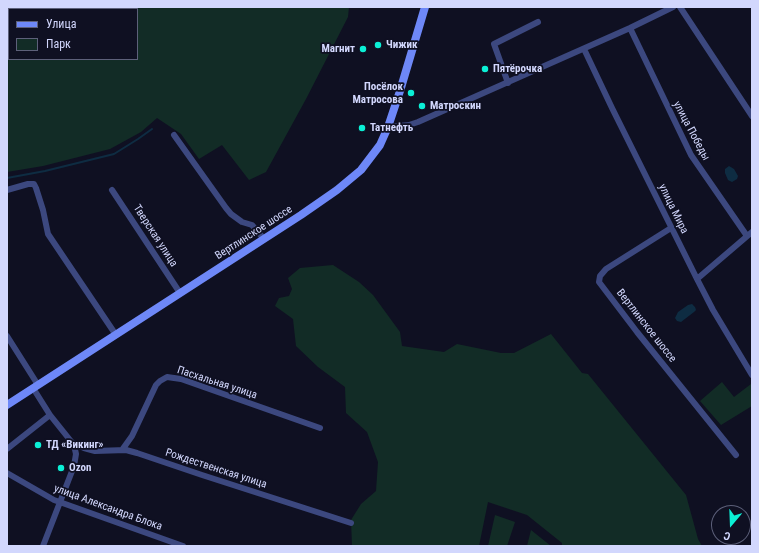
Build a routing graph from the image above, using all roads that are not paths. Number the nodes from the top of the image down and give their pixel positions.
1 (425, 7) edge
2 (673, 7) edge
3 (680, 7) edge
4 (538, 22) dead end
5 (630, 28) junction
6 (584, 49) junction
7 (508, 83) junction
8 (752, 116) edge
9 (388, 128) junction
10 (174, 135) dead end
11 (7, 190) edge
12 (112, 190) dead end
13 (671, 228) junction
14 (750, 234) edge
15 (264, 239) junction
16 (697, 279) junction
17 (180, 293) junction
18 (116, 335) junction
19 (7, 336) edge
20 (752, 375) edge
21 (36, 386) junction
22 (7, 405) edge
23 (50, 415) junction
24 (320, 428) dead end
25 (73, 443) junction
26 (7, 449) edge
27 (122, 450) junction
28 (736, 455) dead end
29 (7, 473) edge
30 (60, 502) junction
31 (351, 523) dead end
32 (43, 546) edge
33 (183, 546) edge

1 - 9 main road, Вертлинское шоссе
2 - 5 street
3 - 8 street
4 - 7 street
5 - 6 street
5 - 14 street, улица Победы
6 - 7 street
6 - 13 street, улица Мира
7 - 9 street
9 - 15 main road, Вертлинское шоссе
10 - 15 street
11 - 18 street
12 - 17 street, Тверская улица
13 - 16 street, улица Мира
13 - 28 street, Вертлинское шоссе
14 - 16 street
15 - 17 main road, Вертлинское шоссе
16 - 20 street, улица Мира
17 - 18 main road, Вертлинское шоссе
18 - 21 main road, Вертлинское шоссе
19 - 21 street
21 - 22 main road, Вертлинское шоссе
21 - 23 street
23 - 25 street
23 - 26 street
24 - 27 street, Пасхальная улица
25 - 27 street, Рождественская улица
25 - 30 street
27 - 31 street, Рождественская улица
29 - 30 street, улица Александра Блока
30 - 32 street
30 - 33 street, улица Александра Блока

